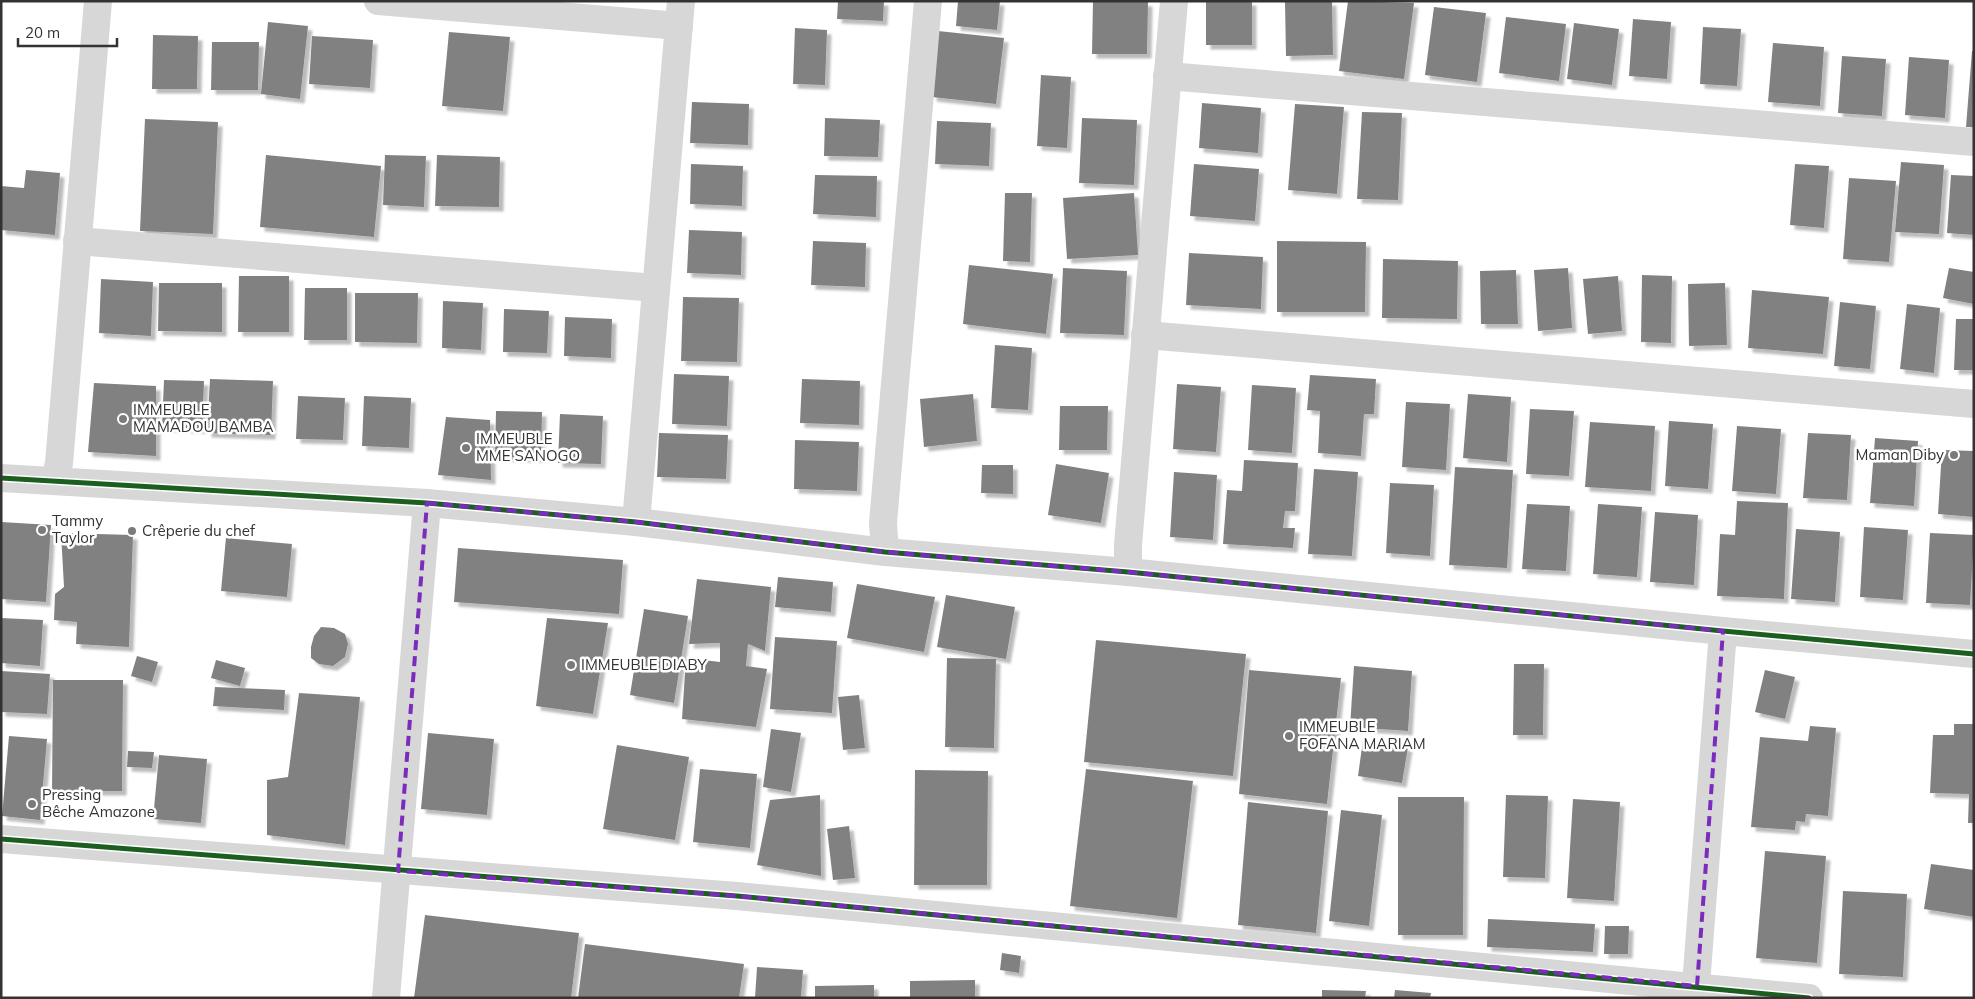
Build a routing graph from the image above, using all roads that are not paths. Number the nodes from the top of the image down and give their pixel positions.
1 (98, 1) edge
2 (378, 1) edge
3 (928, 1) edge
4 (1174, 1) edge
5 (680, 14) edge
6 (1167, 76) junction
7 (1974, 142) edge
8 (77, 241) junction
9 (656, 288) junction
10 (1146, 335) junction
11 (1974, 404) edge
12 (1, 478) edge
13 (55, 480) junction
14 (427, 503) junction
15 (636, 522) junction
16 (885, 552) junction
17 (1128, 572) junction
18 (1722, 631) junction
19 (1974, 654) edge
20 (1, 840) edge
21 (398, 871) junction
22 (1696, 992) edge
23 (386, 998) edge
24 (1809, 998) edge

1 - 8 street
2 - 5 street
3 - 16 street
4 - 6 street
5 - 9 street
6 - 7 street
6 - 10 street
8 - 9 street
8 - 13 street
9 - 15 street
10 - 11 street
10 - 17 street
12 - 13 street
13 - 14 street
14 - 15 street
14 - 21 street
15 - 16 street
16 - 17 street
17 - 18 street
18 - 19 street
18 - 22 street
20 - 21 street
21 - 22 street
21 - 23 street
22 - 24 street

